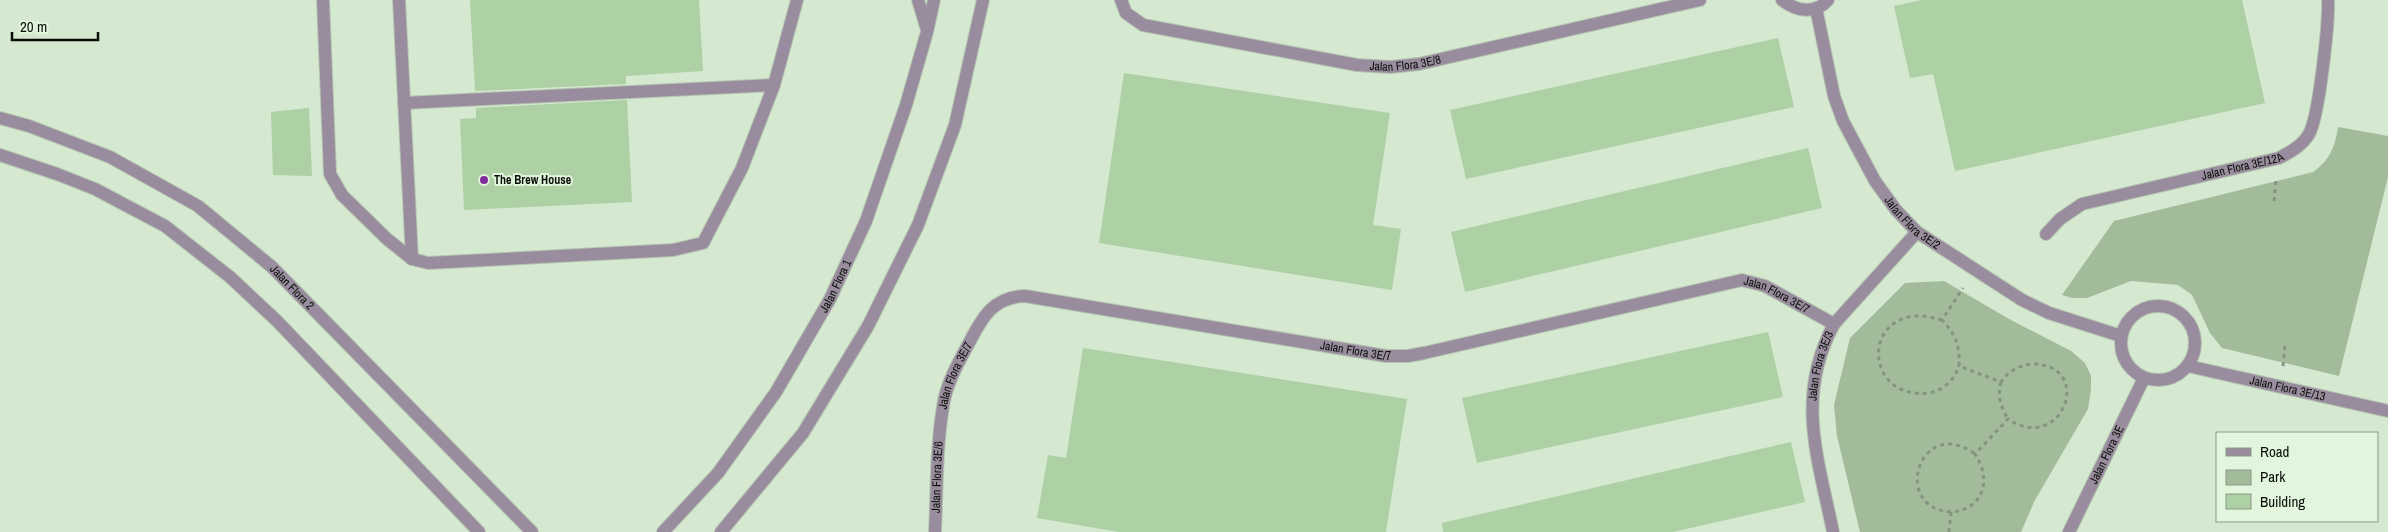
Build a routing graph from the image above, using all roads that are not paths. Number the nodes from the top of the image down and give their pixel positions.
1 (323, 0) edge
2 (399, 0) edge
3 (797, 0) edge
4 (918, 0) edge
5 (934, 0) edge
6 (983, 0) edge
7 (1121, 0) edge
8 (1700, 0) edge
9 (1782, 0) edge
10 (1828, 0) edge
11 (2328, 0) edge
12 (1816, 8) junction
13 (927, 32) junction
14 (774, 85) junction
15 (404, 103) junction
16 (0, 118) edge
17 (0, 155) edge
18 (1917, 232) junction
19 (2046, 234) dead end
20 (412, 259) junction
21 (1834, 324) junction
22 (2121, 336) junction
23 (2188, 366) junction
24 (2144, 378) junction
25 (2388, 411) edge
26 (941, 423) joint
27 (479, 532) edge
28 (532, 532) edge
29 (664, 532) edge
30 (721, 532) edge
31 (935, 532) edge
32 (1833, 532) edge
33 (2069, 532) edge

1 - 20 street
2 - 15 street
3 - 14 street
4 - 13 street
5 - 13 street, Jalan Flora 1
6 - 30 street
7 - 8 street, Jalan Flora 3E/8
9 - 12 street
10 - 12 street
11 - 19 street, Jalan Flora 3E/12A
12 - 18 street, Jalan Flora 3E/2
13 - 29 street, Jalan Flora 1
14 - 15 street
14 - 20 street
15 - 20 street
16 - 28 street, Jalan Flora 2
17 - 27 street
18 - 21 street, Jalan Flora 3E/3
18 - 22 street, Jalan Flora 3E/2
21 - 26 street, Jalan Flora 3E/7
21 - 32 street, Jalan Flora 3E/3
22 - 23 street
22 - 24 street
23 - 24 street
23 - 25 street, Jalan Flora 3E/13
24 - 33 street, Jalan Flora 3E
26 - 31 street, Jalan Flora 3E/6

